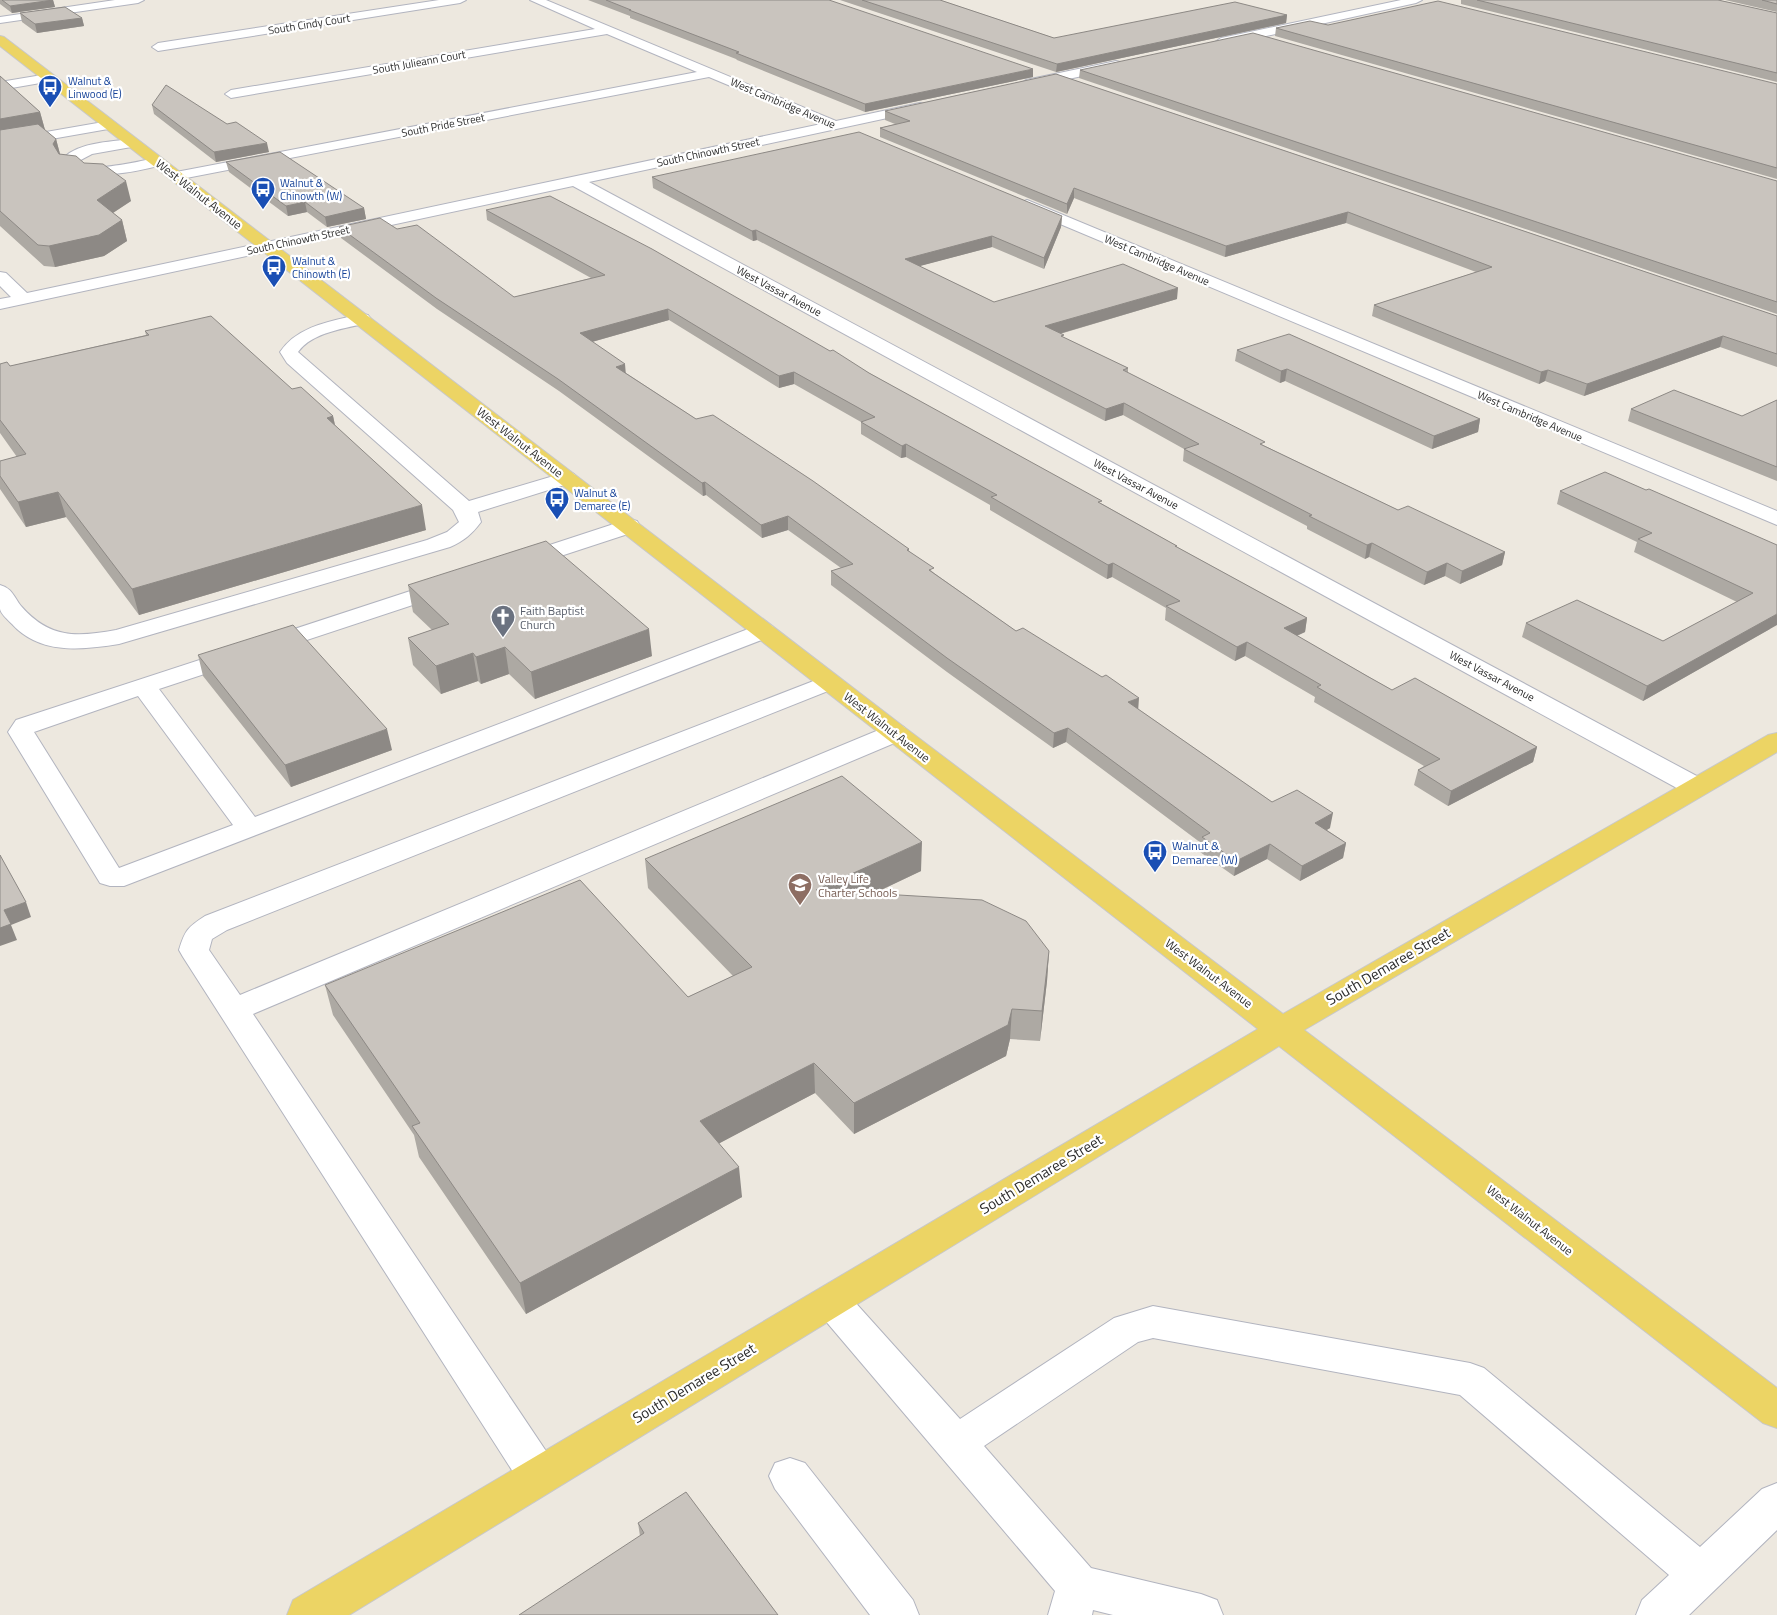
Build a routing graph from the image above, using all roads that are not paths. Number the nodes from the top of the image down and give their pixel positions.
1 (138, 0) edge
2 (460, 0) edge
3 (536, 0) edge
4 (1423, 1) edge
5 (0, 20) edge
6 (608, 30) junction
7 (1252, 35) junction
8 (0, 40) edge
9 (1278, 43) edge
10 (1205, 46) edge
11 (158, 47) dead end
12 (1130, 62) edge
13 (1026, 69) edge
14 (711, 73) junction
15 (48, 78) junction
16 (1055, 78) junction
17 (0, 86) edge
18 (1017, 86) edge
19 (1087, 86) edge
20 (231, 94) dead end
21 (931, 104) edge
22 (109, 125) junction
23 (835, 125) junction
24 (861, 136) edge
25 (0, 143) edge
26 (132, 143) junction
27 (157, 162) junction
28 (176, 176) junction
29 (575, 180) junction
30 (1008, 198) edge
31 (267, 247) junction
32 (0, 278) edge
33 (23, 299) junction
34 (0, 304) edge
35 (362, 320) junction
36 (567, 478) junction
37 (464, 509) junction
38 (1777, 520) edge
39 (629, 526) junction
40 (499, 569) edge
41 (471, 578) edge
42 (0, 592) edge
43 (764, 631) junction
44 (829, 682) junction
45 (144, 686) junction
46 (894, 733) junction
47 (1777, 741) edge
48 (1696, 787) junction
49 (250, 829) junction
50 (234, 1010) junction
51 (1282, 1029) junction
52 (831, 1301) junction
53 (1777, 1411) edge
54 (956, 1443) junction
55 (539, 1476) junction
56 (790, 1476) dead end
57 (1777, 1502) edge
58 (1700, 1574) junction
59 (1074, 1601) edge
60 (309, 1615) edge
61 (897, 1615) edge
62 (1202, 1615) edge
63 (1658, 1615) edge

1 - 5 street
2 - 11 street, South Cindy Court
3 - 6 street, West Cambridge Avenue
4 - 7 street
6 - 14 street, West Cambridge Avenue
6 - 20 street, South Julieann Court
7 - 9 street
7 - 10 street
8 - 15 main road, West Walnut Avenue
12 - 16 street
13 - 16 street
14 - 23 street, West Cambridge Avenue
14 - 28 street, South Pride Street
15 - 17 street
15 - 22 main road, West Walnut Avenue
16 - 18 street
16 - 19 street
21 - 23 street, South Chinowth Street
22 - 25 street
22 - 26 main road, West Walnut Avenue
23 - 24 street, West Cambridge Avenue
23 - 29 street, South Chinowth Street
26 - 27 main road, West Walnut Avenue
26 - 27 street
27 - 28 main road, West Walnut Avenue
28 - 31 main road, West Walnut Avenue
29 - 31 street, South Chinowth Street
29 - 48 street, West Vassar Avenue
30 - 38 street, West Cambridge Avenue
31 - 33 street, South Chinowth Street
31 - 35 main road, West Walnut Avenue
32 - 33 street
33 - 34 street, South Chinowth Street
35 - 36 main road, West Walnut Avenue
35 - 37 street
36 - 37 street
36 - 39 main road, West Walnut Avenue
37 - 42 street
39 - 40 street
39 - 43 main road, West Walnut Avenue
41 - 45 street
43 - 44 main road, West Walnut Avenue
43 - 49 street
44 - 46 main road, West Walnut Avenue
44 - 50 street
45 - 49 street
45 - 49 street
46 - 50 street
46 - 51 main road, West Walnut Avenue
47 - 48 main road, South Demaree Street
48 - 51 main road, South Demaree Street
50 - 55 street
51 - 52 main road, South Demaree Street
51 - 53 main road, West Walnut Avenue
52 - 54 street
52 - 55 main road, South Demaree Street
54 - 58 street
54 - 59 street
55 - 60 main road, South Demaree Street
56 - 61 street
57 - 58 street
58 - 63 street
59 - 62 street

